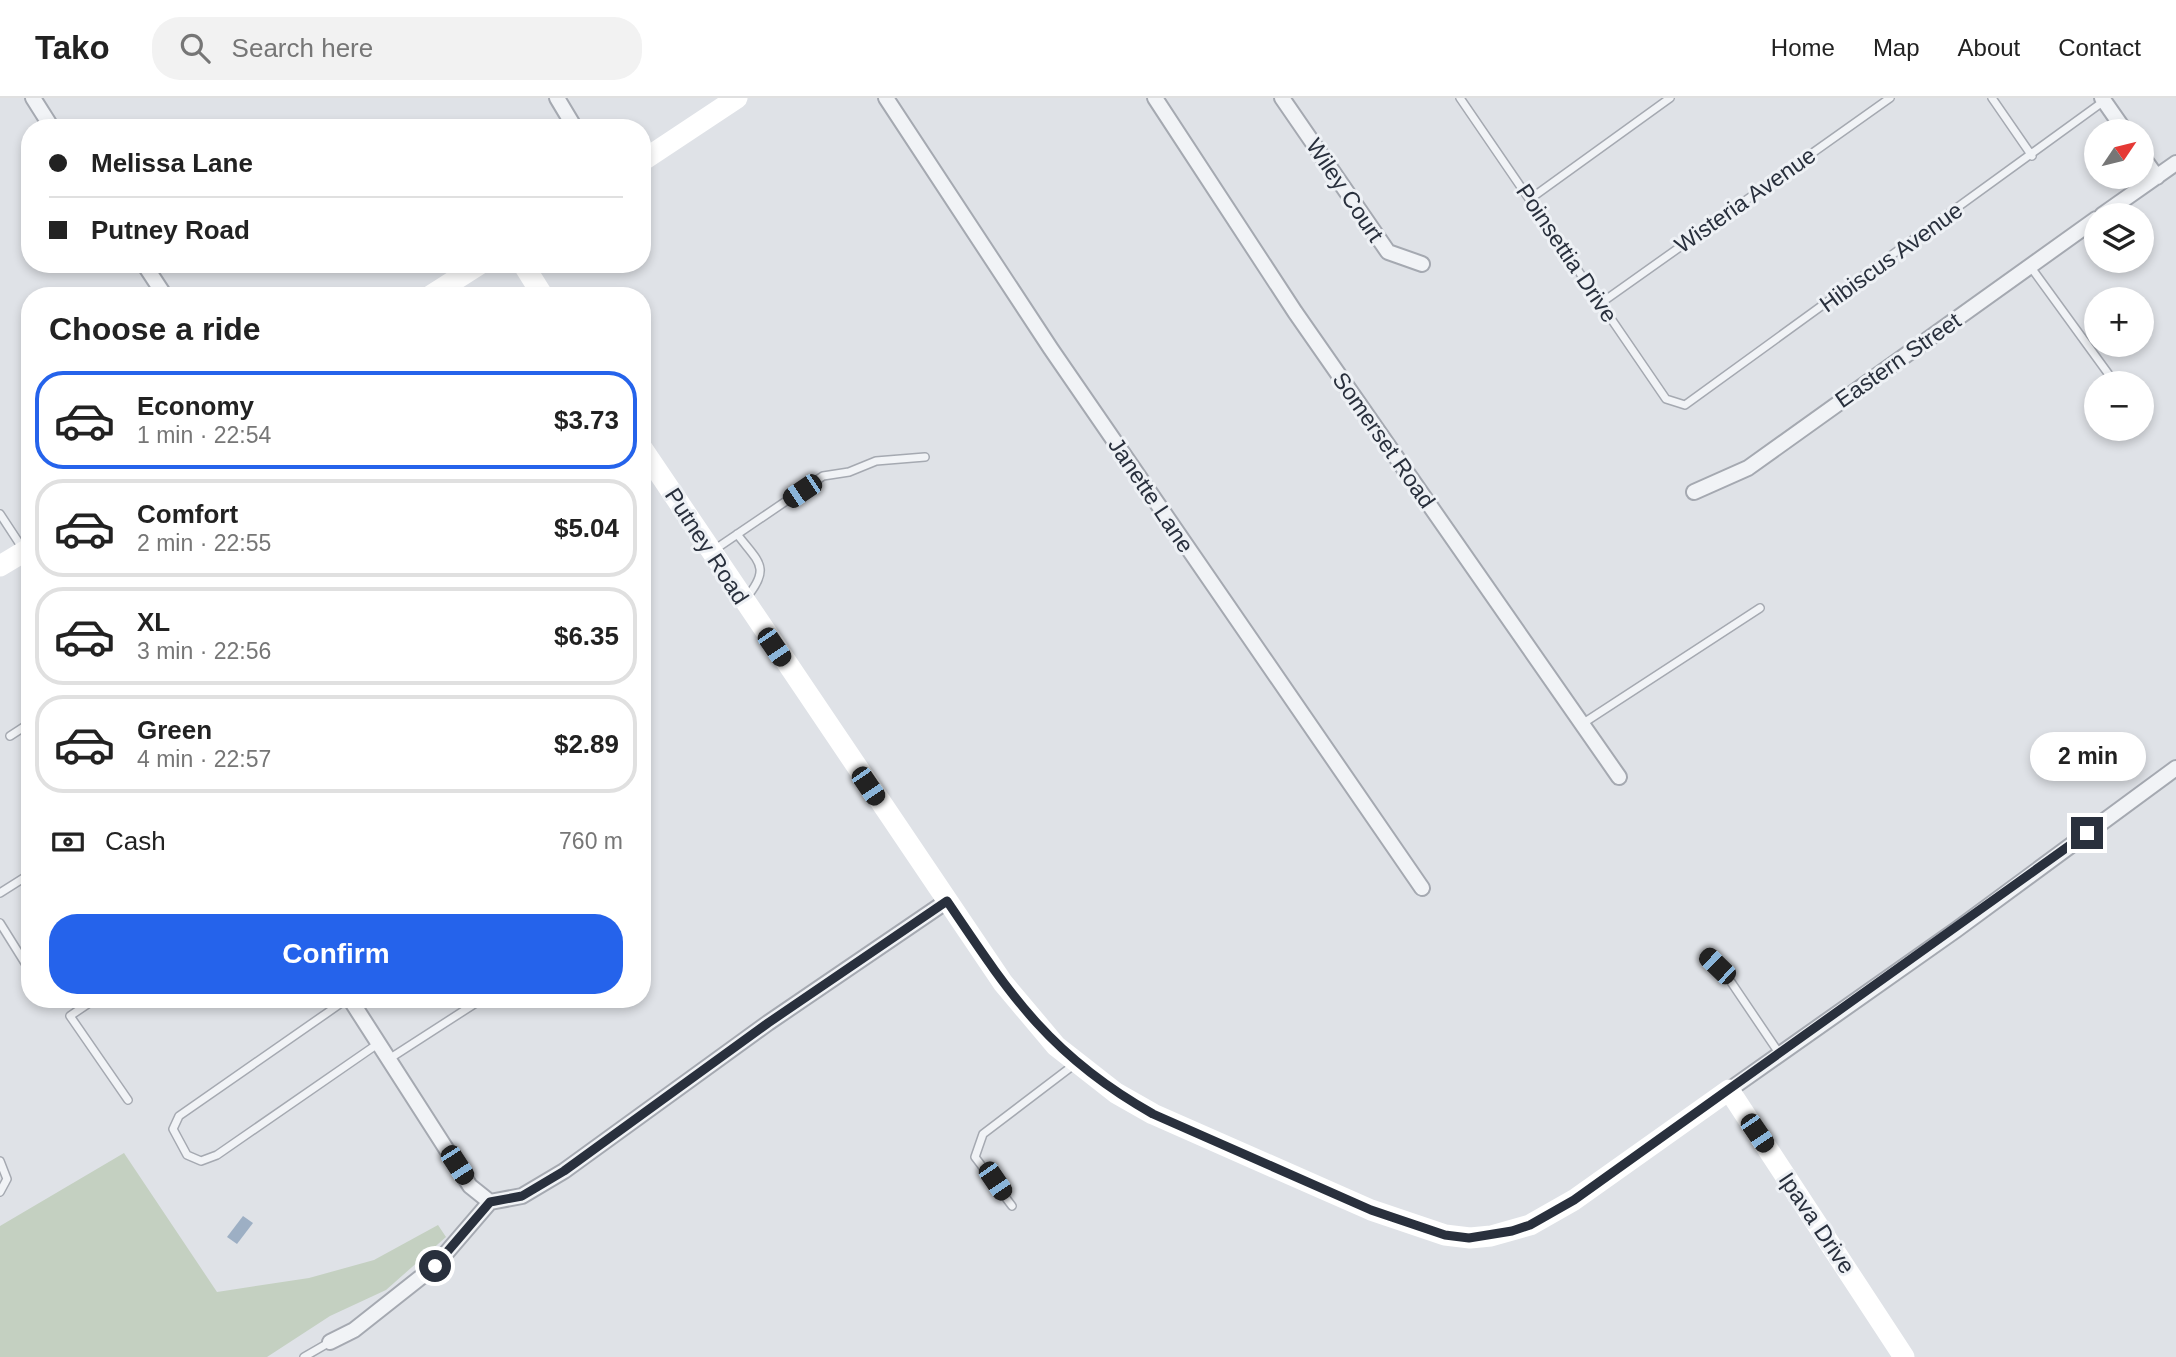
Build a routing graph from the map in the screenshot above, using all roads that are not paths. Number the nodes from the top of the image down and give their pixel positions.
1 (33, 98) edge
2 (557, 98) edge
3 (737, 98) edge
4 (886, 98) edge
5 (1155, 98) edge
6 (1282, 98) edge
7 (1460, 98) edge
8 (1670, 98) edge
9 (1889, 98) edge
10 (1992, 98) edge
11 (2103, 100) edge
12 (46, 119) edge
13 (570, 119) edge
14 (2116, 119) edge
15 (651, 155) edge
16 (2032, 156) junction
17 (2176, 163) edge
18 (2154, 173) edge
19 (2157, 177) junction
20 (1530, 199) junction
21 (2119, 203) edge
22 (2084, 228) edge
23 (1422, 264) dead end
24 (2031, 266) junction
25 (466, 273) edge
26 (444, 287) edge
27 (1601, 303) junction
28 (2106, 371) edge
29 (1675, 405) joint
30 (925, 457) dead end
31 (651, 461) edge
32 (1695, 492) dead end
33 (0, 514) edge
34 (737, 534) junction
35 (21, 541) edge
36 (710, 552) junction
37 (21, 553) edge
38 (0, 566) edge
39 (743, 601) junction
40 (1760, 608) dead end
41 (1582, 724) junction
42 (21, 729) edge
43 (10, 736) dead end
44 (2176, 769) edge
45 (1619, 777) dead end
46 (21, 880) edge
47 (1422, 888) dead end
48 (0, 893) edge
49 (947, 901) junction
50 (0, 923) edge
51 (1706, 956) dead end
52 (21, 957) edge
53 (81, 1008) edge
54 (335, 1008) edge
55 (354, 1008) edge
56 (468, 1008) edge
57 (379, 1043) junction
58 (1779, 1053) junction
59 (389, 1059) junction
60 (1076, 1063) junction
61 (1729, 1090) junction
62 (128, 1100) dead end
63 (0, 1161) edge
64 (0, 1192) edge
65 (490, 1202) junction
66 (1012, 1206) dead end
67 (330, 1342) joint
68 (304, 1357) edge
69 (1904, 1357) edge

1 - 12 street
2 - 13 street
3 - 15 street
4 - 47 street, Janette Lane
5 - 41 street, Somerset Road
6 - 23 street, Wiley Court
7 - 20 lane, Poinsettia Drive
8 - 20 lane
9 - 27 lane, Wisteria Avenue
10 - 16 lane
11 - 14 street
11 - 16 lane, Hibiscus Avenue
16 - 29 lane, Hibiscus Avenue
17 - 19 street
18 - 19 street
19 - 21 street
20 - 27 lane, Poinsettia Drive
22 - 24 street, Eastern Street
24 - 28 lane
24 - 32 street, Eastern Street
25 - 26 street
27 - 29 lane, Poinsettia Drive
30 - 34 lane
31 - 36 street, Putney Road
33 - 35 lane
34 - 36 lane
34 - 39 lane
36 - 39 street, Putney Road
37 - 38 street
39 - 49 street, Putney Road
40 - 41 lane
41 - 45 street, Somerset Road
42 - 43 lane
44 - 58 street, Putney Road
46 - 48 lane
49 - 60 street, Putney Road
49 - 65 street
50 - 52 lane
51 - 58 lane
53 - 62 lane
54 - 57 lane
55 - 57 street
56 - 59 lane
57 - 59 street
58 - 61 street, Putney Road
59 - 65 street
60 - 61 street, Putney Road
60 - 66 lane
61 - 69 street, Ipava Drive
63 - 64 lane
65 - 67 street
67 - 68 lane

